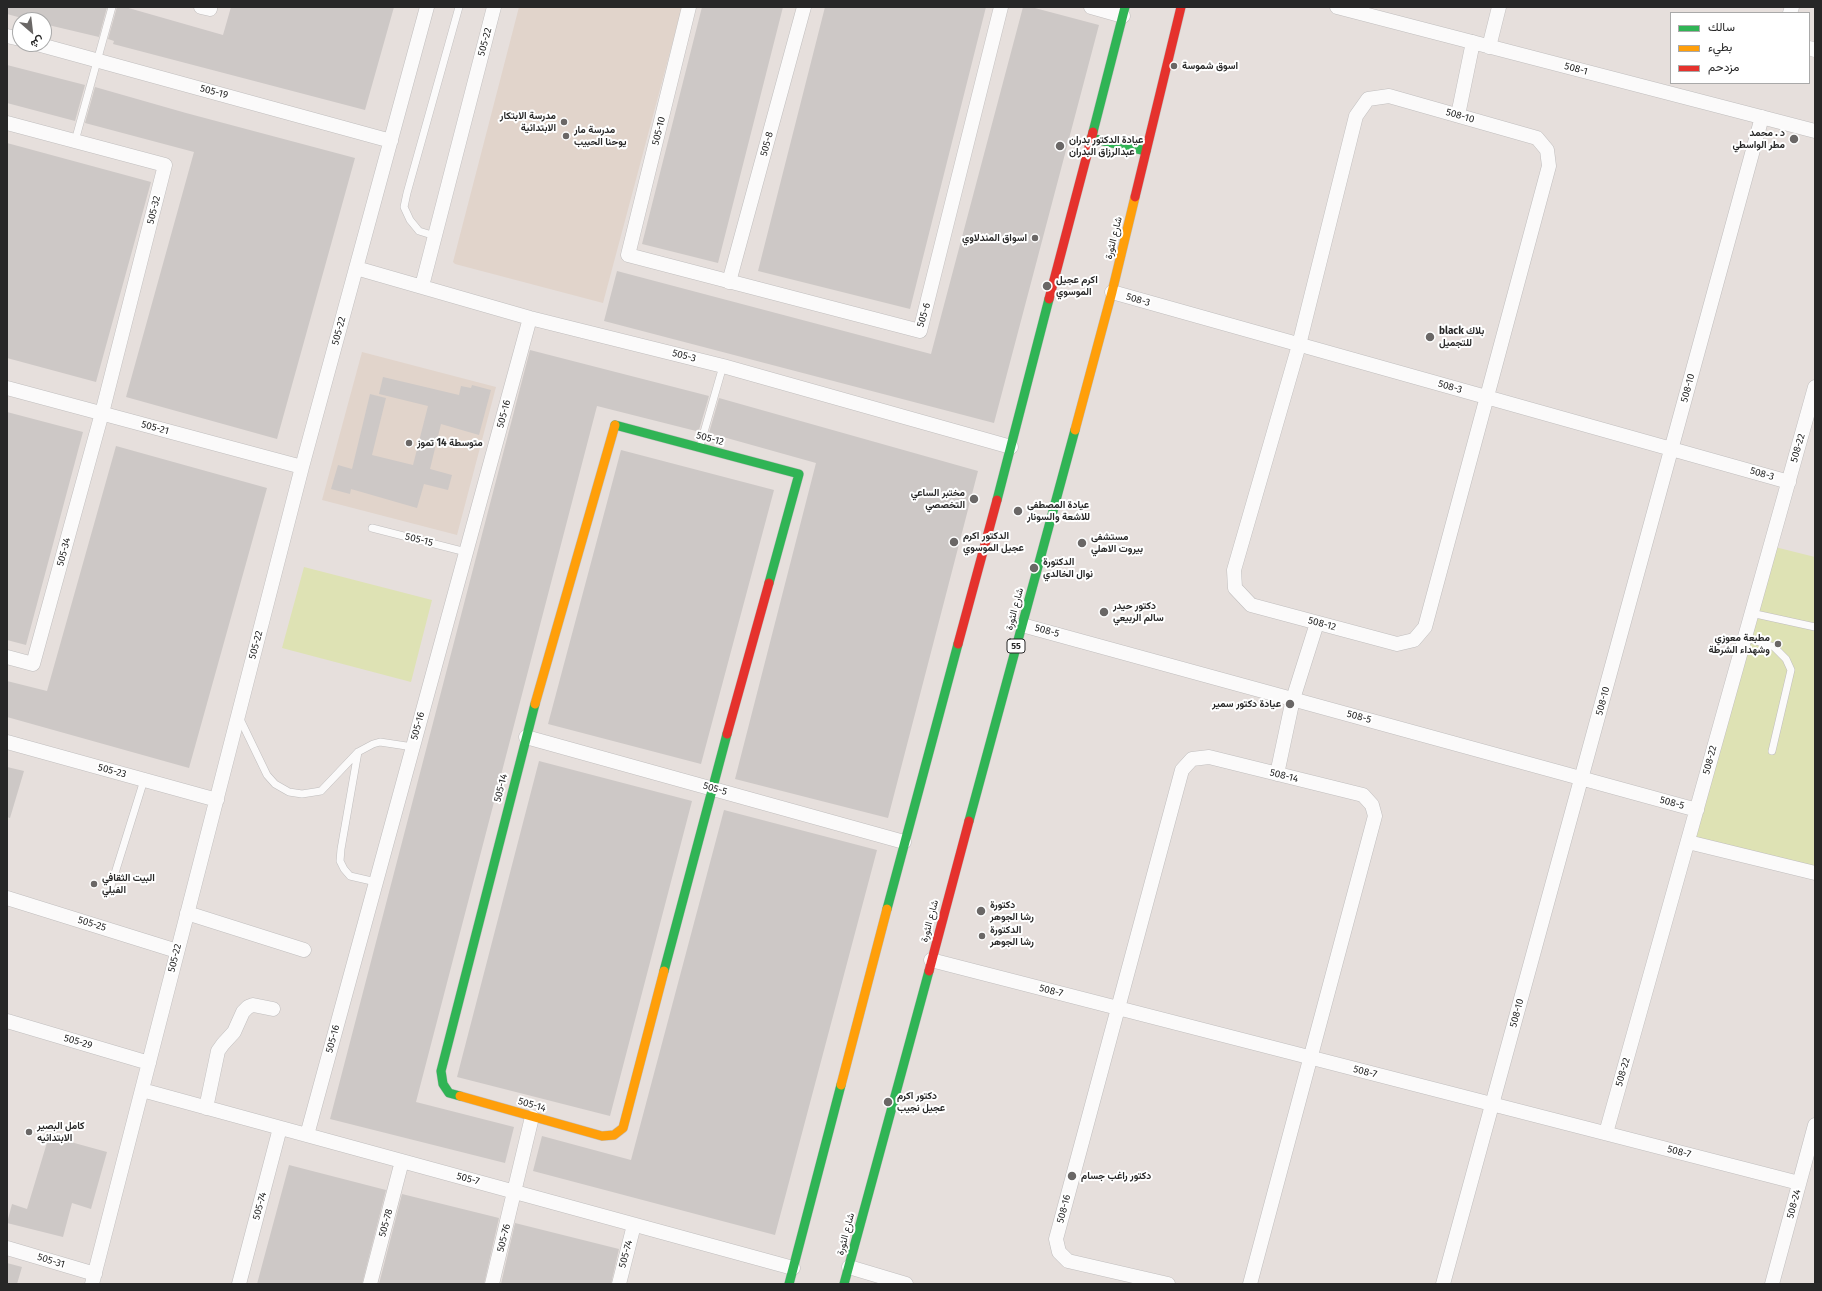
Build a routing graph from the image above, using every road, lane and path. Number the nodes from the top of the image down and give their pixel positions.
1 (112, 7) edge
2 (201, 7) edge
3 (210, 7) edge
4 (427, 7) edge
5 (459, 7) edge
6 (494, 7) edge
7 (689, 7) edge
8 (804, 7) edge
9 (1002, 7) edge
10 (1091, 7) edge
11 (1181, 7) edge
12 (1337, 7) edge
13 (1499, 7) edge
14 (1124, 11) edge
15 (1474, 42) junction
16 (1489, 47) junction
17 (52, 48) edge
18 (97, 60) junction
19 (1458, 115) junction
20 (1762, 117) junction
21 (7, 123) edge
22 (1815, 131) edge
23 (1091, 138) junction
24 (391, 140) junction
25 (75, 141) junction
26 (1146, 151) junction
27 (435, 236) junction
28 (628, 255) joint
29 (356, 268) junction
30 (729, 282) junction
31 (422, 286) junction
32 (1112, 292) junction
33 (530, 318) junction
34 (1299, 345) junction
35 (723, 366) junction
36 (1815, 387) edge
37 (7, 388) edge
38 (1488, 397) junction
39 (102, 413) junction
40 (1011, 447) junction
41 (700, 448) junction
42 (1672, 449) junction
43 (302, 467) junction
44 (1789, 482) junction
45 (372, 528) dead end
46 (466, 552) junction
47 (1751, 613) junction
48 (1317, 623) junction
49 (1022, 625) junction
50 (1815, 627) edge
51 (1744, 637) junction
52 (7, 657) edge
53 (1293, 699) junction
54 (238, 714) junction
55 (526, 737) junction
56 (7, 742) edge
57 (413, 747) junction
58 (1772, 751) dead end
59 (358, 752) junction
60 (1277, 774) junction
61 (1582, 778) junction
62 (144, 780) junction
63 (712, 788) junction
64 (216, 800) junction
65 (1697, 810) junction
66 (904, 842) junction
67 (1688, 842) junction
68 (1815, 873) edge
69 (376, 882) junction
70 (111, 886) dead end
71 (7, 898) edge
72 (187, 913) junction
73 (304, 950) dead end
74 (177, 951) junction
75 (931, 960) junction
76 (1118, 1008) junction
77 (273, 1009) dead end
78 (7, 1021) edge
79 (1311, 1058) junction
80 (149, 1063) junction
81 (142, 1090) junction
82 (1493, 1104) junction
83 (206, 1108) junction
84 (532, 1116) junction
85 (1815, 1125) edge
86 (280, 1128) junction
87 (1606, 1134) junction
88 (307, 1135) junction
89 (402, 1161) junction
90 (1799, 1183) junction
91 (516, 1192) junction
92 (634, 1225) junction
93 (7, 1248) edge
94 (849, 1267) junction
95 (793, 1268) junction
96 (93, 1279) edge
97 (1153, 1283) edge
98 (239, 1284) edge
99 (370, 1284) edge
100 (492, 1284) edge
101 (619, 1284) edge
102 (789, 1284) edge
103 (844, 1284) edge
104 (906, 1284) edge
105 (1168, 1284) edge
106 (1250, 1284) edge
107 (1444, 1284) edge
108 (1772, 1284) edge

1 - 18 lane
2 - 3 street
4 - 24 street, 505-22
5 - 27 lane
6 - 27 street, 505-22
7 - 28 street, 505-10
8 - 30 street, 505-8
9 - 30 street, 505-6
10 - 14 street
11 - 26 main road, شارع الثورة / 55
12 - 15 street, 508-1
13 - 16 street
14 - 23 main road
15 - 16 street, 508-1
15 - 19 street
16 - 20 street, 508-1
17 - 18 street, 505-19
18 - 24 street, 505-19
18 - 25 lane
19 - 34 street, 508-10
19 - 38 street, 508-10
20 - 22 street, 508-1
20 - 42 street, 508-10
21 - 25 street, 505-32
23 - 26 main road
23 - 40 main road
24 - 29 street, 505-22
25 - 39 street, 505-32
26 - 32 main road, شارع الثورة / 55
27 - 31 street, 505-22
28 - 30 street, 505-6
29 - 31 street, 505-3
29 - 43 street, 505-22
31 - 33 street, 505-3
32 - 34 street, 508-3
32 - 49 main road, شارع الثورة / 55
33 - 35 street, 505-3
33 - 46 street, 505-16
34 - 38 street, 508-3
34 - 48 street, 508-12
35 - 40 street, 505-3
35 - 41 lane
36 - 44 street, 508-22
37 - 39 street, 505-21
38 - 42 street, 508-3
38 - 48 street, 508-12
39 - 43 street, 505-21
39 - 52 street, 505-34
40 - 66 main road
41 - 55 main road, 505-12
41 - 63 main road, 505-12
42 - 44 street, 508-3
42 - 61 street, 508-10
43 - 54 street, 505-22
44 - 47 street, 508-22
45 - 46 lane, 505-15
46 - 57 street, 505-16
47 - 50 lane
47 - 51 street, 508-22
48 - 53 street
49 - 53 street, 508-5
49 - 75 main road, شارع الثورة / 55
51 - 58 lane
51 - 65 street, 508-22
53 - 60 street
53 - 61 street, 508-5
54 - 59 lane
54 - 64 street, 505-22
55 - 63 street, 505-5
55 - 84 main road, 505-14
56 - 62 street, 505-23
57 - 59 lane
57 - 69 street, 505-16
59 - 69 lane
60 - 76 street, 508-14
60 - 79 street, 508-14
61 - 65 street, 508-5
61 - 82 street, 508-10
62 - 64 street, 505-23
62 - 70 lane
63 - 66 street, 505-5
63 - 84 main road, 505-14
64 - 72 street, 505-22
65 - 67 street, 508-22
66 - 95 main road
67 - 68 street
67 - 87 street, 508-22
69 - 88 street, 505-16
71 - 74 street, 505-25
72 - 73 street
72 - 74 street, 505-22
74 - 80 street, 505-22
75 - 76 street, 508-7
75 - 94 main road, شارع الثورة / 55
76 - 79 street, 508-7
76 - 97 street, 508-16
77 - 83 street
78 - 80 street, 505-29
79 - 82 street, 508-7
79 - 106 street
80 - 81 street, 505-22
81 - 83 street, 505-7
81 - 96 street, 505-22
82 - 87 street, 508-7
82 - 107 street, 508-10
83 - 86 street, 505-7
84 - 91 street, 505-76
85 - 90 street, 508-24
86 - 88 street, 505-7
86 - 98 street, 505-74
87 - 90 street, 508-7
88 - 89 street, 505-7
89 - 91 street, 505-7
89 - 99 street, 505-78
90 - 108 street, 508-24
91 - 92 street, 505-7
91 - 100 street, 505-76
92 - 95 street, 505-7
92 - 101 street, 505-74
93 - 96 street, 505-31
94 - 103 main road, شارع الثورة / 55
94 - 104 street
95 - 102 main road
97 - 105 street, 508-16

